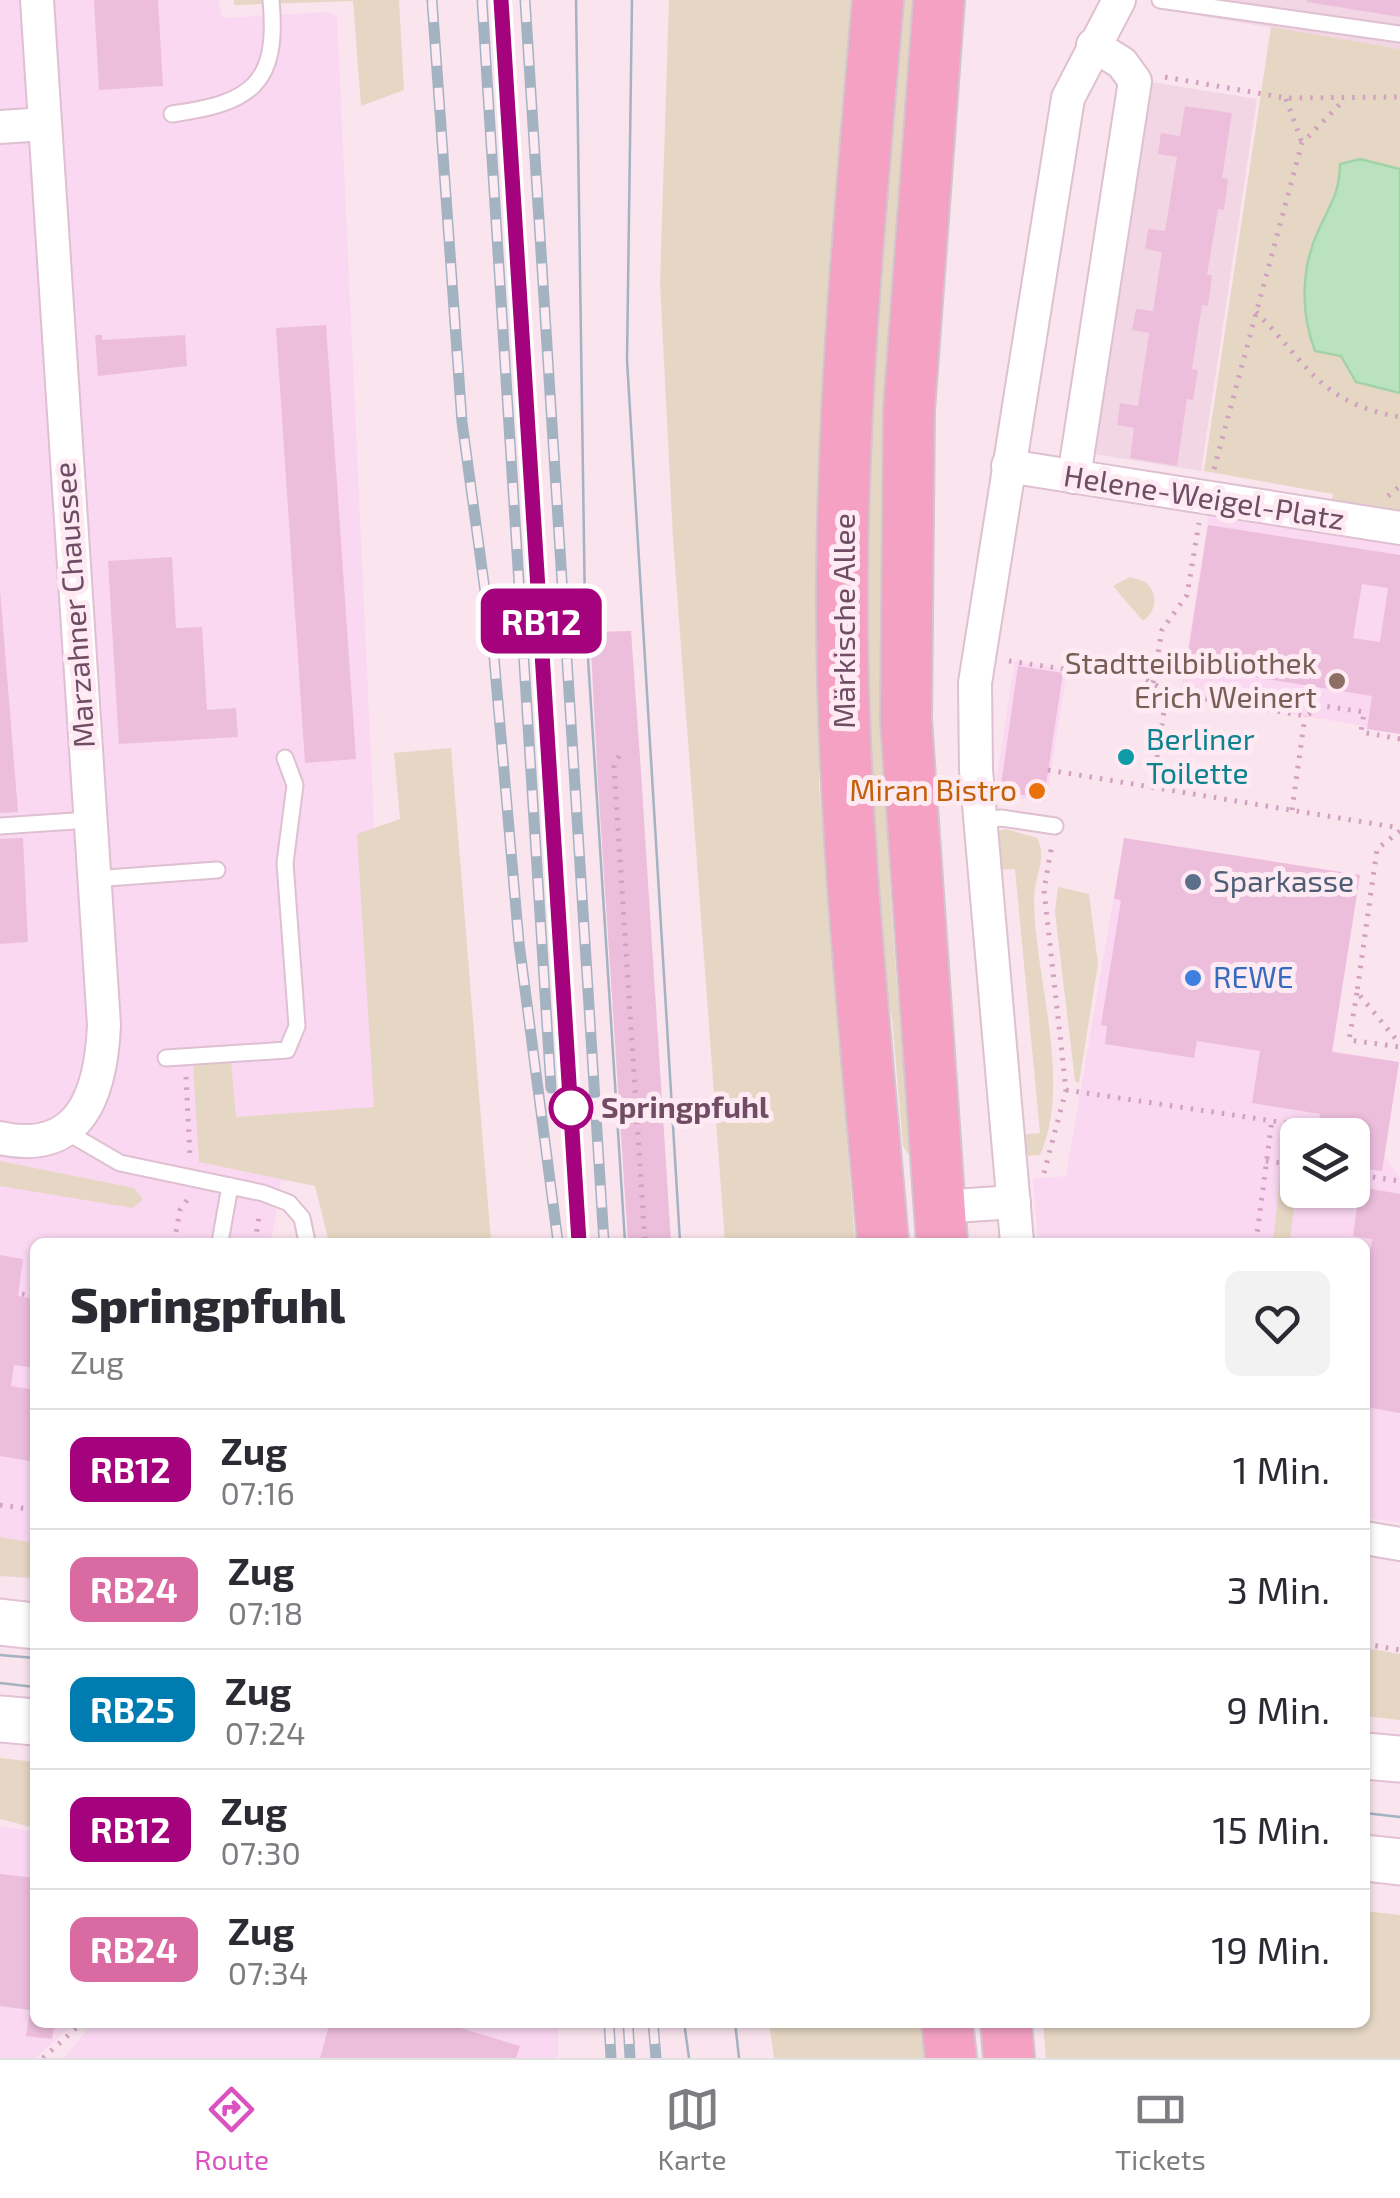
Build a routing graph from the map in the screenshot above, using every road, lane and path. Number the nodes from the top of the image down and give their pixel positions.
1 (37, 0) edge
2 (271, 0) edge
3 (878, 0) edge
4 (939, 0) edge
5 (1118, 0) edge
6 (1160, 0) edge
7 (1400, 34) edge
8 (1093, 45) junction
9 (1158, 76) dead end
10 (1400, 97) edge
11 (1286, 98) junction
12 (1344, 101) junction
13 (172, 114) dead end
14 (45, 124) junction
15 (0, 127) edge
16 (1302, 143) junction
17 (1256, 312) junction
18 (1400, 418) edge
19 (1008, 466) junction
20 (1074, 477) junction
21 (1208, 489) junction
22 (1400, 528) edge
23 (991, 659) dead end
24 (1153, 683) junction
25 (1168, 692) junction
26 (1305, 716) junction
27 (1400, 738) edge
28 (619, 756) dead end
29 (285, 758) dead end
30 (1048, 770) dead end
31 (1152, 788) junction
32 (1292, 810) junction
33 (88, 820) junction
34 (982, 820) junction
35 (0, 826) edge
36 (1056, 826) joint
37 (1400, 830) edge
38 (217, 870) dead end
39 (93, 879) junction
40 (860, 968) junction
41 (1357, 990) junction
42 (1400, 1046) edge
43 (166, 1058) dead end
44 (186, 1069) dead end
45 (1066, 1090) junction
46 (1272, 1120) junction
47 (1280, 1121) edge
48 (65, 1132) junction
49 (0, 1138) edge
50 (1266, 1160) junction
51 (1280, 1163) edge
52 (1400, 1169) edge
53 (1370, 1177) edge
54 (188, 1178) junction
55 (1399, 1181) edge
56 (1044, 1184) dead end
57 (230, 1186) junction
58 (263, 1193) junction
59 (1014, 1202) junction
60 (940, 1225) edge
61 (221, 1238) edge
62 (256, 1238) edge
63 (307, 1238) edge
64 (645, 1238) edge
65 (883, 1238) edge
66 (1017, 1238) edge
67 (1256, 1238) edge
68 (22, 1294) dead end
69 (30, 1295) edge
70 (0, 1505) edge
71 (30, 1509) edge
72 (1370, 1539) edge
73 (1400, 1544) edge
74 (0, 1622) edge
75 (30, 1625) edge
76 (1370, 1645) edge
77 (1400, 1650) edge
78 (0, 1719) edge
79 (30, 1722) edge
80 (1370, 1757) edge
81 (1400, 1760) edge
82 (1370, 1859) edge
83 (1400, 1862) edge
84 (76, 2028) edge
85 (948, 2028) edge
86 (1007, 2028) edge
87 (43, 2058) edge
88 (950, 2058) edge
89 (1010, 2058) edge

1 - 14 street, Marzahner Chaussee
2 - 13 lane
3 - 40 main road, Märkische Allee
4 - 60 main road, Märkische Allee
5 - 8 street
6 - 7 lane
8 - 19 street
8 - 20 street
9 - 11 path
10 - 12 path
11 - 12 path
11 - 16 path
12 - 16 path
14 - 15 street
14 - 33 street, Marzahner Chaussee
16 - 17 path
17 - 18 path
17 - 21 path
19 - 20 street, Helene-Weigel-Platz
19 - 34 street
20 - 21 street, Helene-Weigel-Platz
21 - 22 street, Helene-Weigel-Platz
21 - 24 path
23 - 24 path
24 - 25 path
25 - 26 path
25 - 31 path
26 - 27 path
26 - 32 path
28 - 64 path
29 - 43 lane
30 - 31 path
31 - 32 path
32 - 37 path
33 - 35 lane
33 - 39 street, Marzahner Chaussee
34 - 36 lane
34 - 59 street
36 - 45 path
37 - 41 path
38 - 39 lane
39 - 48 street, Marzahner Chaussee
40 - 60 main road
40 - 65 main road, Märkische Allee
41 - 42 path
41 - 42 path
44 - 54 path
45 - 46 path
45 - 56 path
46 - 47 path
46 - 50 path
48 - 49 street
48 - 54 lane
50 - 51 path
50 - 67 path
52 - 55 path
53 - 55 path
54 - 57 lane
57 - 58 lane
57 - 61 lane
58 - 62 path
58 - 63 lane
59 - 60 street
59 - 66 street
68 - 69 path
70 - 71 path
72 - 73 street
74 - 75 main road
76 - 77 path
78 - 79 main road
80 - 81 main road
82 - 83 main road
84 - 87 path
85 - 88 main road
86 - 89 main road

